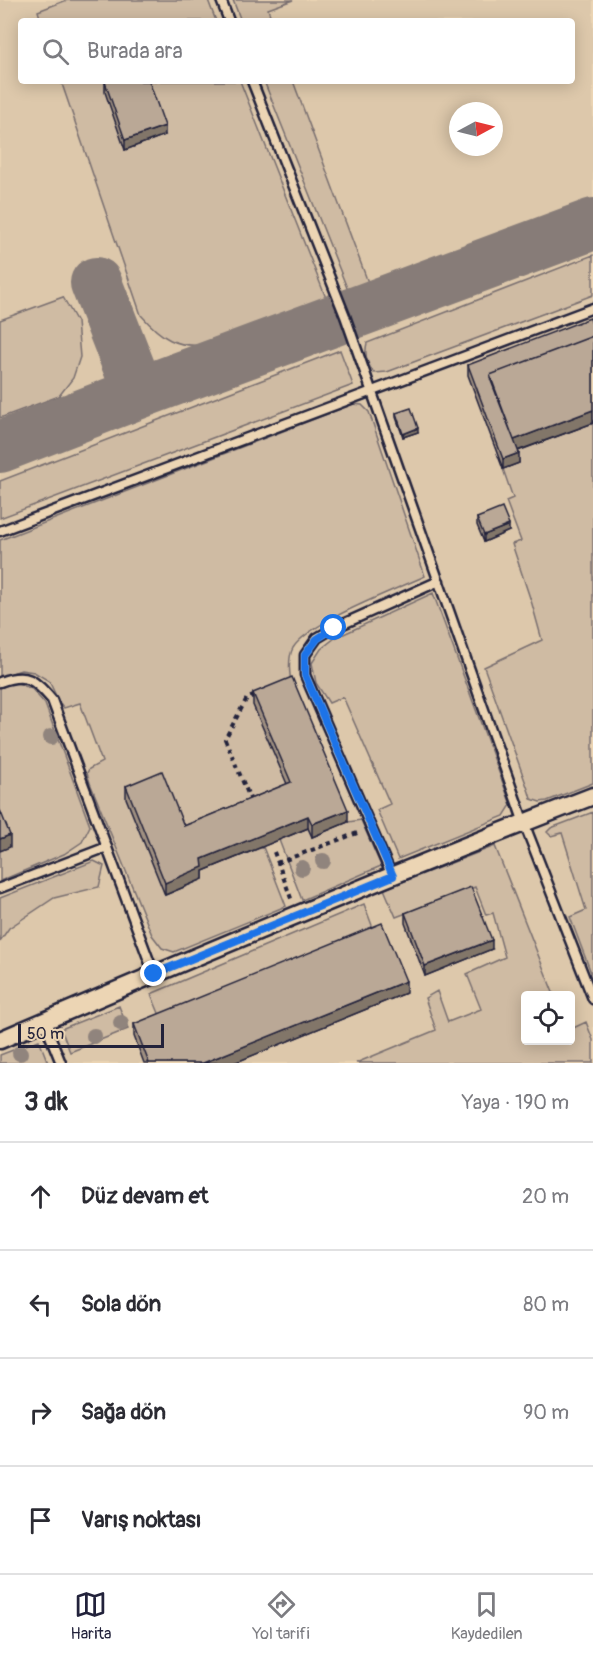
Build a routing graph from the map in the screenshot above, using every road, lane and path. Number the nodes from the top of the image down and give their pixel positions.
1 (221, 0) edge
2 (228, 18) edge
3 (253, 84) edge
4 (593, 308) edge
5 (372, 391) junction
6 (0, 531) edge
7 (439, 581) junction
8 (0, 682) edge
9 (266, 691) edge
10 (593, 796) edge
11 (255, 809) edge
12 (524, 823) junction
13 (372, 827) junction
14 (107, 847) junction
15 (274, 852) dead end
16 (278, 863) junction
17 (393, 876) junction
18 (0, 888) edge
19 (297, 915) junction
20 (154, 974) junction
21 (593, 999) edge
22 (44, 1021) junction
23 (0, 1040) edge
24 (61, 1063) edge

1 - 2 lane
3 - 5 lane
4 - 5 lane
5 - 6 lane
5 - 7 lane
7 - 12 lane
7 - 13 lane
8 - 14 lane
9 - 11 path
10 - 12 street
12 - 17 street
12 - 21 lane
13 - 16 path
13 - 17 lane
14 - 18 lane
14 - 20 lane
15 - 16 path
16 - 19 path
17 - 19 street
19 - 20 street
20 - 22 street
22 - 23 street
22 - 24 lane

